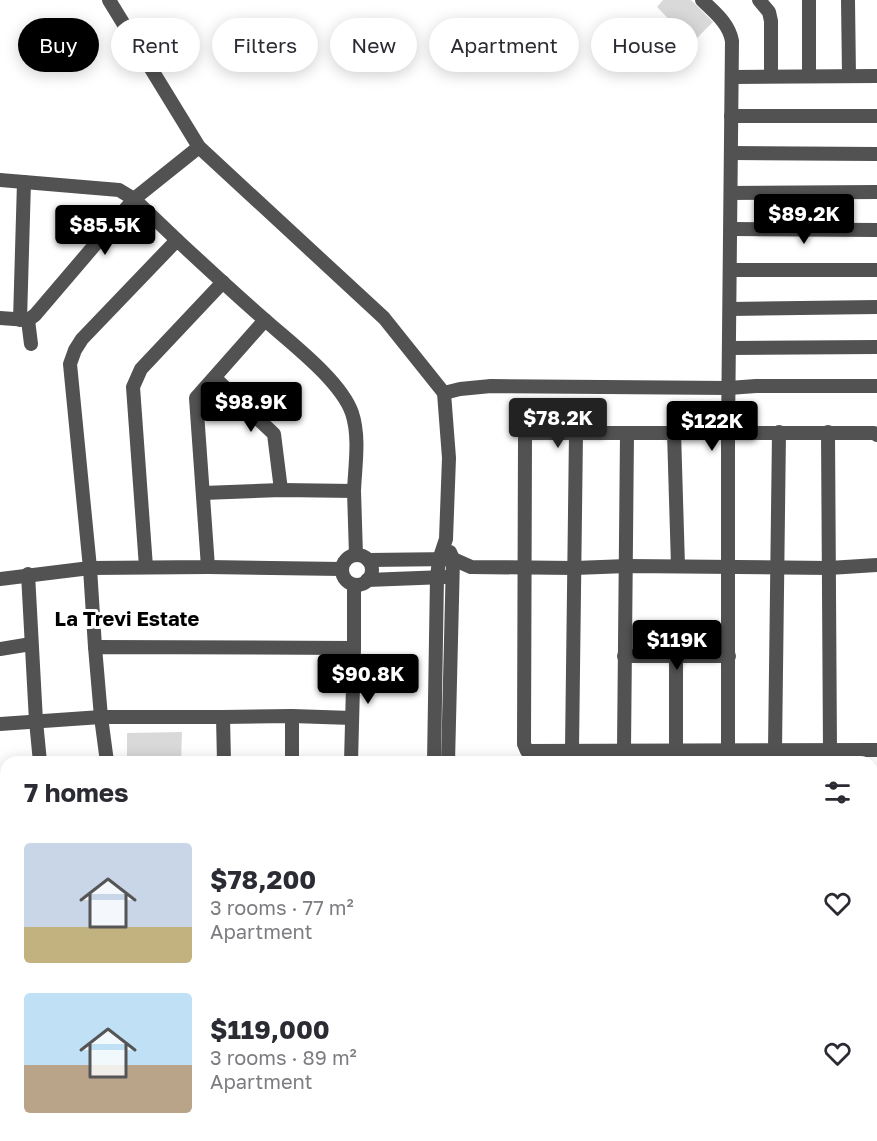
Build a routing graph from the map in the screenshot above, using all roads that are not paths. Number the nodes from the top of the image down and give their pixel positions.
1 (109, 0) edge
2 (702, 0) edge
3 (759, 0) edge
4 (809, 0) edge
5 (848, 0) edge
6 (771, 75) junction
7 (809, 76) junction
8 (849, 76) junction
9 (877, 76) edge
10 (732, 77) junction
11 (877, 116) edge
12 (731, 117) junction
13 (199, 147) junction
14 (731, 153) junction
15 (877, 154) edge
16 (0, 180) edge
17 (24, 182) junction
18 (877, 192) edge
19 (731, 193) junction
20 (134, 199) junction
21 (731, 229) junction
22 (877, 230) edge
23 (177, 240) junction
24 (731, 270) junction
25 (877, 270) edge
26 (223, 282) junction
27 (877, 307) edge
28 (730, 309) junction
29 (0, 318) edge
30 (24, 320) junction
31 (265, 320) junction
32 (31, 344) dead end
33 (877, 347) edge
34 (730, 348) junction
35 (215, 378) junction
36 (877, 386) edge
37 (729, 388) junction
38 (444, 393) junction
39 (674, 432) junction
40 (779, 432) junction
41 (828, 432) junction
42 (576, 433) junction
43 (728, 433) junction
44 (627, 434) junction
45 (877, 435) edge
46 (281, 490) junction
47 (354, 491) junction
48 (203, 493) junction
49 (362, 557) junction
50 (446, 559) junction
51 (877, 565) edge
52 (627, 566) junction
53 (678, 566) junction
54 (146, 567) junction
55 (208, 567) junction
56 (471, 567) junction
57 (524, 567) junction
58 (729, 567) junction
59 (776, 567) junction
60 (829, 567) junction
61 (90, 568) junction
62 (575, 568) junction
63 (342, 569) junction
64 (28, 574) junction
65 (437, 577) junction
66 (452, 577) junction
67 (0, 579) edge
68 (361, 582) junction
69 (31, 644) junction
70 (95, 647) junction
71 (354, 648) junction
72 (0, 649) edge
73 (676, 655) junction
74 (624, 656) junction
75 (729, 656) junction
76 (292, 716) junction
77 (101, 717) junction
78 (223, 717) junction
79 (352, 718) junction
80 (36, 721) junction
81 (0, 724) edge
82 (624, 749) junction
83 (572, 750) junction
84 (775, 750) junction
85 (830, 750) junction
86 (877, 750) edge
87 (676, 751) junction
88 (728, 752) junction
89 (39, 756) edge
90 (106, 756) edge
91 (224, 756) edge
92 (291, 756) edge
93 (351, 756) edge
94 (434, 756) edge
95 (448, 756) edge

1 - 13 street
2 - 10 street
3 - 6 street
4 - 7 street
5 - 8 street
6 - 7 street
6 - 10 street
7 - 8 street
8 - 9 street
10 - 12 street
11 - 12 street
12 - 14 street
13 - 20 street
13 - 38 street
14 - 15 street
14 - 19 street
16 - 17 street
17 - 20 street
17 - 30 street
18 - 19 street
19 - 21 street
20 - 23 street
20 - 30 street
21 - 22 street
21 - 24 street
23 - 26 street
23 - 61 street
24 - 25 street
24 - 28 street
26 - 31 street
26 - 54 street
27 - 28 street
28 - 34 street
29 - 30 street
30 - 32 street
31 - 35 street
31 - 47 street
33 - 34 street
34 - 37 street
35 - 46 street
35 - 48 street
36 - 37 street
37 - 38 street
37 - 43 street
38 - 50 street
39 - 43 street
39 - 44 street
39 - 53 street
40 - 41 street
40 - 43 street
40 - 59 street
41 - 45 street
41 - 60 street
42 - 44 street
42 - 57 street
42 - 62 street
43 - 58 street
44 - 52 street
46 - 47 street
46 - 48 street
47 - 49 street
48 - 55 street
49 - 50 street
49 - 63 street
49 - 68 street
50 - 56 street
50 - 65 street
50 - 66 street
51 - 60 street
52 - 53 street
52 - 62 street
52 - 74 street
53 - 58 street
54 - 55 street
54 - 61 street
55 - 63 street
56 - 57 street
56 - 66 street
57 - 62 street
57 - 83 street
58 - 59 street
58 - 75 street
59 - 60 street
59 - 84 street
60 - 85 street
61 - 64 street
61 - 70 street
62 - 83 street
63 - 68 street
64 - 67 street
64 - 69 street
65 - 66 street
65 - 68 street
65 - 94 street
66 - 95 street
68 - 71 street
69 - 72 street
69 - 80 street
70 - 71 street
70 - 77 street
71 - 79 street
73 - 74 street
73 - 75 street
73 - 87 street
74 - 82 street
75 - 88 street
76 - 78 street
76 - 79 street
76 - 92 street
77 - 78 street
77 - 80 street
77 - 90 street
78 - 91 street
79 - 93 street
80 - 81 street
80 - 89 street
82 - 83 street
82 - 87 street
84 - 85 street
84 - 88 street
85 - 86 street
87 - 88 street

